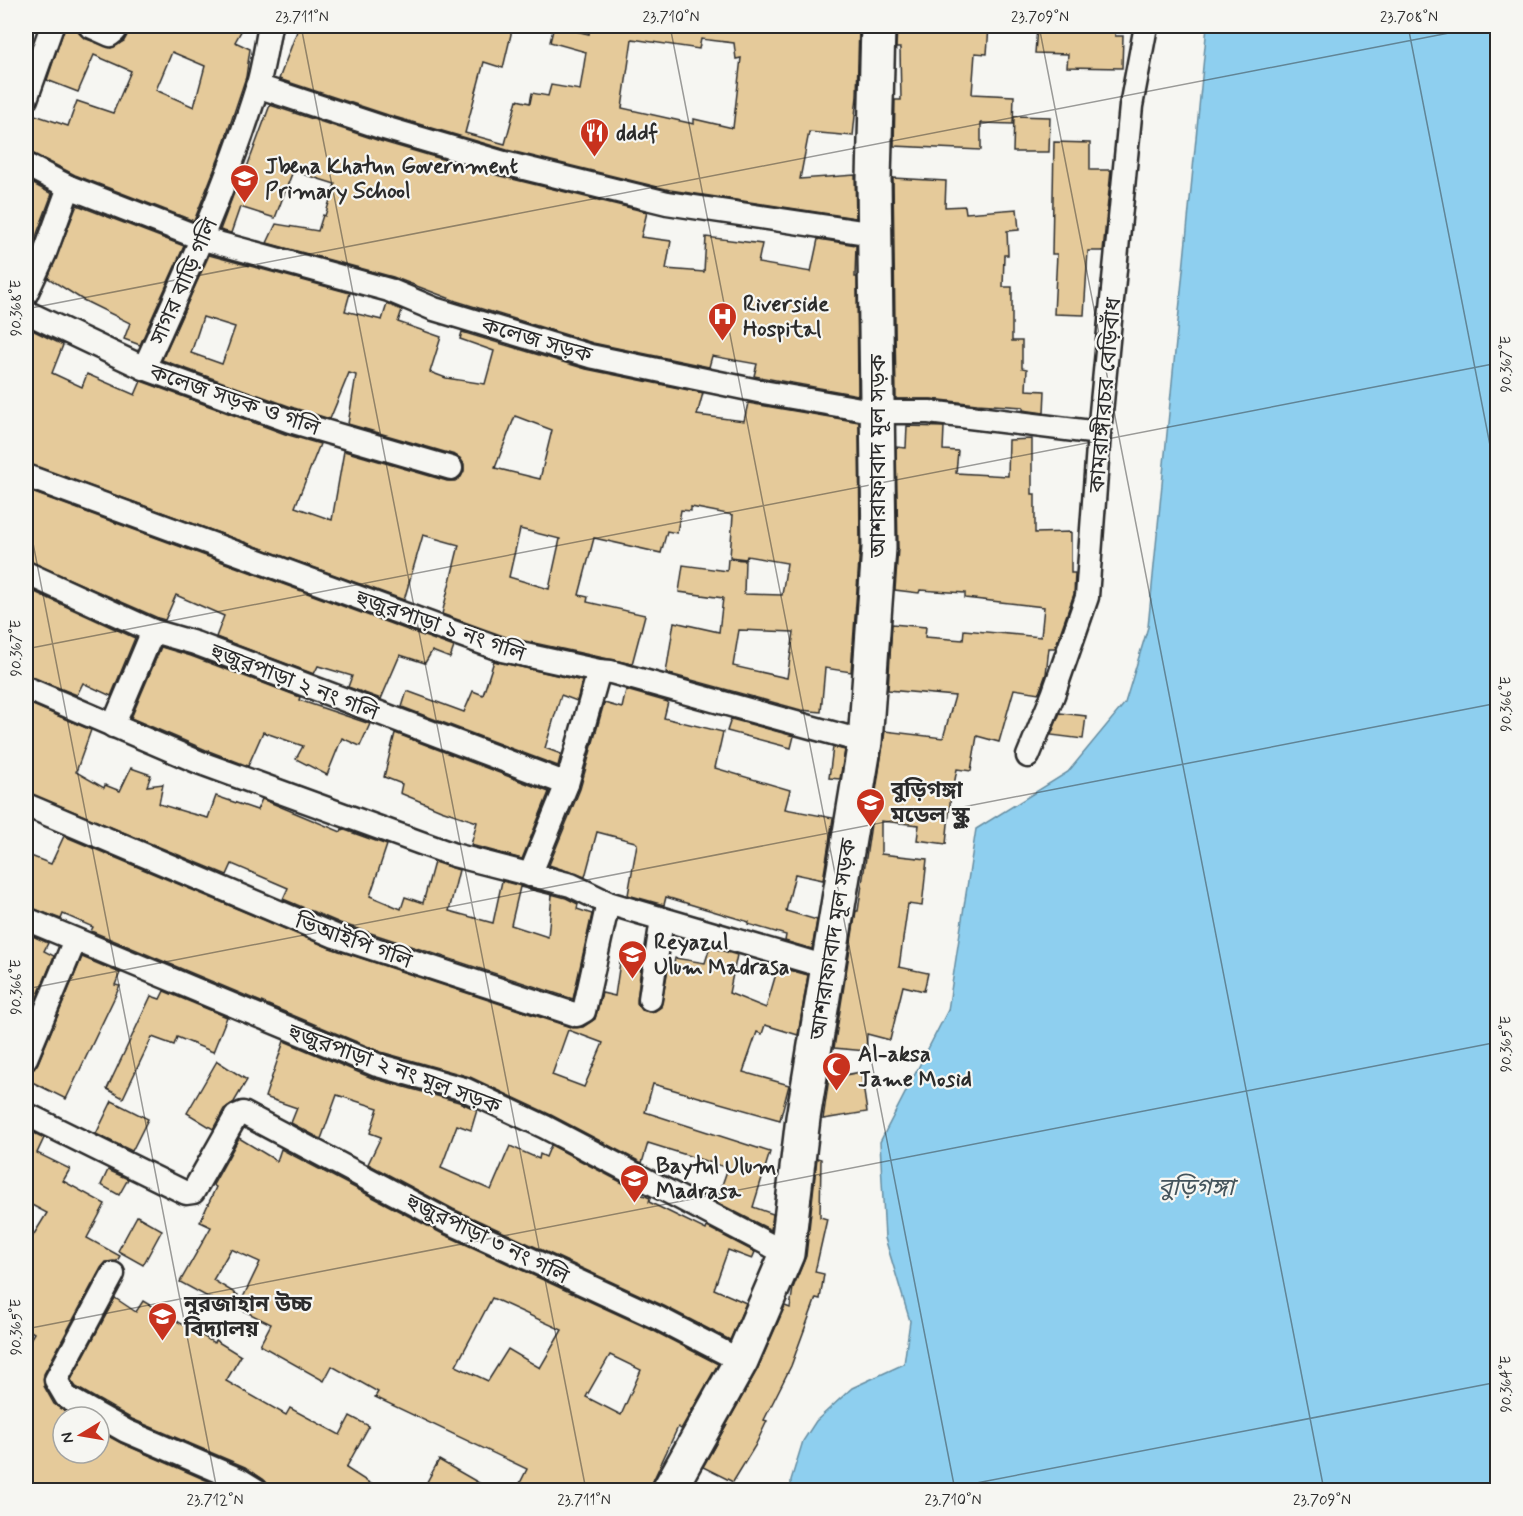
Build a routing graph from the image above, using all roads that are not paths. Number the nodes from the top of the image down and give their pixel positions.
1 (52, 26) edge
2 (90, 26) edge
3 (117, 26) edge
4 (270, 26) edge
5 (878, 26) edge
6 (1146, 26) edge
7 (257, 86) junction
8 (26, 99) edge
9 (26, 165) edge
10 (69, 187) junction
11 (874, 234) junction
12 (203, 239) junction
13 (35, 249) edge
14 (26, 294) edge
15 (26, 312) edge
16 (144, 368) junction
17 (878, 412) junction
18 (1099, 433) junction
19 (451, 468) dead end
20 (26, 476) edge
21 (26, 573) edge
22 (153, 631) junction
23 (599, 671) junction
24 (26, 688) edge
25 (113, 726) junction
26 (865, 742) junction
27 (1028, 756) dead end
28 (567, 784) junction
29 (26, 805) edge
30 (530, 876) junction
31 (608, 903) junction
32 (26, 919) edge
33 (662, 919) junction
34 (75, 940) junction
35 (827, 968) junction
36 (650, 999) dead end
37 (26, 1058) edge
38 (26, 1114) edge
39 (787, 1254) junction
40 (113, 1274) dead end
41 (741, 1361) junction
42 (256, 1491) edge
43 (669, 1491) edge

1 - 8 street
2 - 3 street
4 - 7 street, সাগর বাড়ি গলি
5 - 11 street, আশরাফাবাদ মূল সড়ক
6 - 18 street, কামরাঙ্গীরচর বেড়িবাঁধ
7 - 11 street
7 - 12 street, সাগর বাড়ি গলি
9 - 10 street
10 - 12 street, কলেজ সড়ক
10 - 13 street
11 - 17 street, আশরাফাবাদ মূল সড়ক
12 - 16 street, সাগর বাড়ি গলি
12 - 17 street, কলেজ সড়ক
13 - 14 street
15 - 16 street, কলেজ সড়ক ও গলি
16 - 19 street, কলেজ সড়ক ও গলি
17 - 18 street, কলেজ সড়ক
17 - 26 street, আশরাফাবাদ মূল সড়ক
18 - 27 street, কামরাঙ্গীরচর বেড়িবাঁধ
20 - 23 street, হুজুরপাড়া ১ নং গলি
21 - 22 street, হুজুরপাড়া ২ নং গলি
22 - 25 street
22 - 28 street, হুজুরপাড়া ২ নং গলি
23 - 26 street, হুজুরপাড়া ১ নং গলি
23 - 28 street
24 - 25 street
25 - 30 street
26 - 35 street, আশরাফাবাদ মূল সড়ক
28 - 30 street
29 - 31 street, ভিআইপি গলি
30 - 31 street
31 - 33 street
32 - 34 street, হুজুরপাড়া ২ নং মূল সড়ক
33 - 35 street
33 - 36 street
34 - 37 street
34 - 39 street, হুজুরপাড়া ২ নং মূল সড়ক
35 - 39 street, আশরাফাবাদ মূল সড়ক
38 - 41 street, হুজুরপাড়া ৩ নং গলি
39 - 41 street, আশরাফাবাদ মূল সড়ক
40 - 42 street
41 - 43 street, আশরাফাবাদ মূল সড়ক

